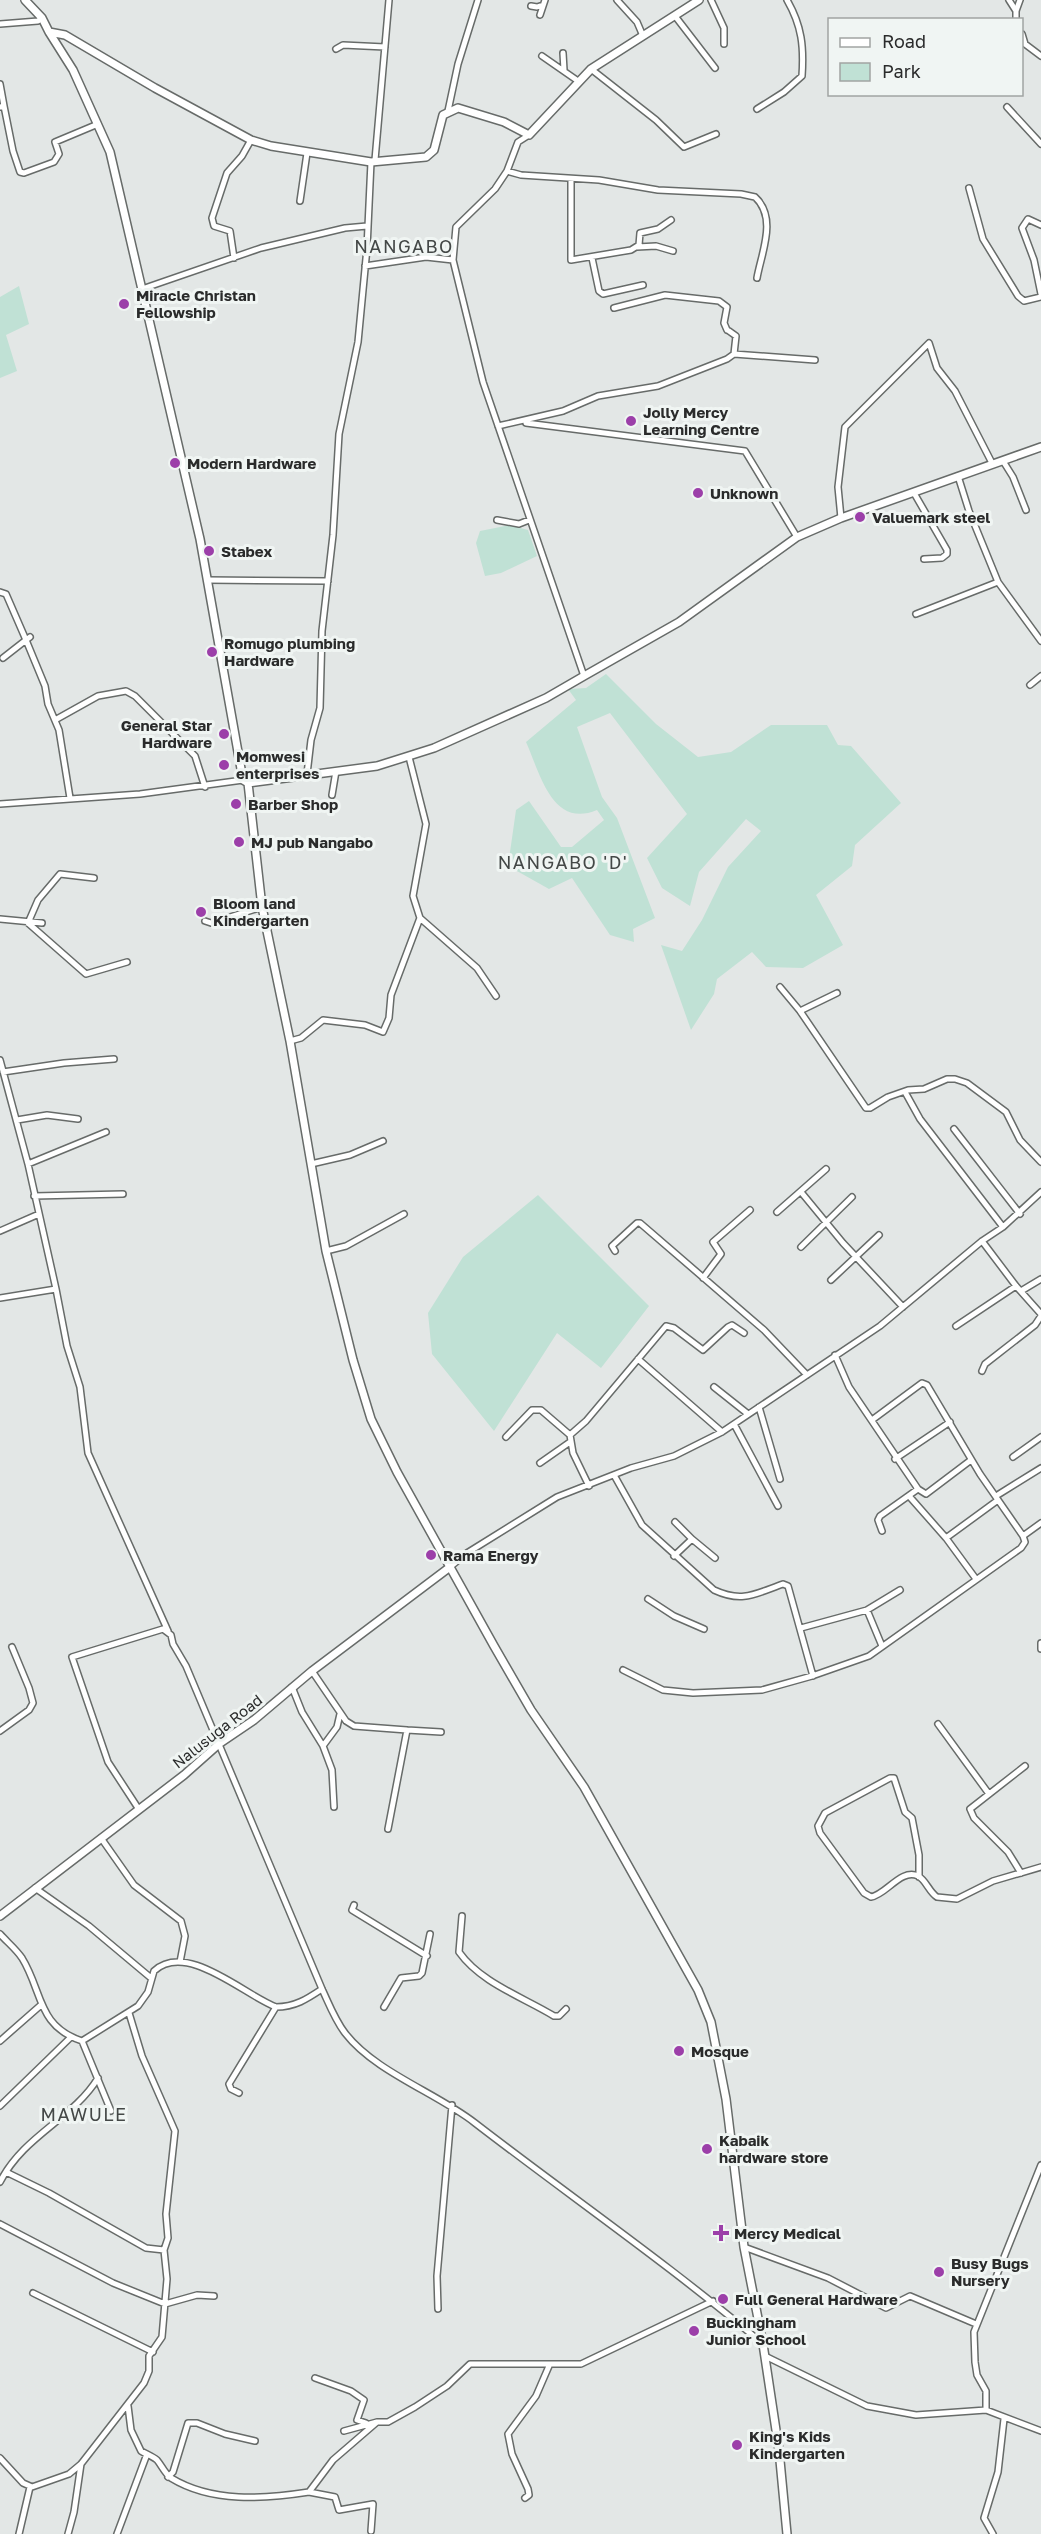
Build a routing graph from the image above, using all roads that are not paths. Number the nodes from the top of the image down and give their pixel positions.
1 (26, 0) edge
2 (389, 0) edge
3 (478, 0) edge
4 (617, 0) edge
5 (699, 0) edge
6 (711, 0) edge
7 (787, 0) edge
8 (1009, 0) edge
9 (1020, 0) edge
10 (544, 2) edge
11 (531, 6) dead end
12 (1016, 11) junction
13 (540, 15) dead end
14 (675, 16) junction
15 (42, 18) junction
16 (1016, 18) edge
17 (0, 24) edge
18 (49, 32) junction
19 (643, 36) junction
20 (1023, 37) edge
21 (724, 44) dead end
22 (385, 47) junction
23 (336, 49) dead end
24 (563, 53) dead end
25 (542, 56) dead end
26 (1041, 56) edge
27 (715, 68) dead end
28 (591, 69) junction
29 (564, 70) junction
30 (578, 81) junction
31 (0, 84) edge
32 (2, 107) edge
33 (1007, 107) dead end
34 (757, 109) dead end
35 (448, 111) junction
36 (98, 124) junction
37 (716, 134) dead end
38 (529, 135) junction
39 (251, 140) junction
40 (1041, 144) edge
41 (307, 153) junction
42 (373, 161) junction
43 (507, 171) junction
44 (571, 179) junction
45 (969, 188) dead end
46 (300, 201) dead end
47 (671, 220) dead end
48 (1041, 225) edge
49 (367, 226) junction
50 (637, 247) junction
51 (673, 251) dead end
52 (234, 258) junction
53 (592, 258) junction
54 (453, 260) junction
55 (365, 266) junction
56 (757, 279) dead end
57 (643, 285) dead end
58 (142, 289) junction
59 (1041, 296) edge
60 (614, 308) dead end
61 (734, 354) junction
62 (815, 360) dead end
63 (522, 422) junction
64 (498, 426) junction
65 (1041, 447) edge
66 (1003, 461) junction
67 (992, 463) junction
68 (958, 476) junction
69 (914, 493) junction
70 (1026, 510) dead end
71 (841, 518) junction
72 (497, 520) dead end
73 (529, 520) junction
74 (797, 537) junction
75 (924, 559) dead end
76 (207, 580) junction
77 (328, 581) junction
78 (998, 582) junction
79 (0, 592) edge
80 (916, 614) dead end
81 (28, 639) junction
82 (1041, 640) edge
83 (3, 658) dead end
84 (584, 676) junction
85 (1041, 676) edge
86 (1030, 685) dead end
87 (55, 720) junction
88 (409, 757) junction
89 (336, 771) junction
90 (307, 774) junction
91 (246, 781) junction
92 (205, 787) junction
93 (332, 795) dead end
94 (70, 798) junction
95 (0, 804) edge
96 (94, 878) dead end
97 (262, 907) junction
98 (420, 918) junction
99 (0, 919) edge
100 (205, 921) dead end
101 (42, 922) dead end
102 (28, 923) junction
103 (127, 962) dead end
104 (780, 987) dead end
105 (837, 993) dead end
106 (496, 996) dead end
107 (800, 1011) junction
108 (290, 1041) junction
109 (114, 1059) dead end
110 (0, 1060) edge
111 (2, 1070) edge
112 (905, 1092) junction
113 (78, 1119) dead end
114 (17, 1120) junction
115 (954, 1129) dead end
116 (106, 1132) dead end
117 (383, 1141) dead end
118 (1041, 1162) edge
119 (28, 1164) junction
120 (312, 1164) junction
121 (826, 1169) dead end
122 (801, 1192) junction
123 (1041, 1192) edge
124 (123, 1194) dead end
125 (34, 1196) junction
126 (852, 1197) dead end
127 (750, 1210) dead end
128 (777, 1212) dead end
129 (39, 1214) junction
130 (404, 1214) dead end
131 (1020, 1214) junction
132 (826, 1223) junction
133 (1003, 1227) junction
134 (0, 1231) edge
135 (879, 1235) dead end
136 (982, 1240) junction
137 (612, 1246) dead end
138 (801, 1246) dead end
139 (326, 1251) junction
140 (856, 1256) junction
141 (703, 1278) junction
142 (1041, 1279) edge
143 (831, 1280) dead end
144 (1016, 1286) junction
145 (56, 1289) junction
146 (1021, 1291) junction
147 (0, 1298) edge
148 (903, 1307) junction
149 (1041, 1315) edge
150 (956, 1326) dead end
151 (744, 1333) dead end
152 (836, 1355) junction
153 (638, 1359) junction
154 (982, 1371) dead end
155 (807, 1376) junction
156 (714, 1387) dead end
157 (759, 1407) junction
158 (748, 1414) junction
159 (872, 1420) junction
160 (950, 1422) junction
161 (734, 1424) junction
162 (722, 1432) junction
163 (570, 1435) junction
164 (506, 1437) dead end
165 (1041, 1437) edge
166 (570, 1442) junction
167 (1012, 1457) dead end
168 (895, 1459) junction
169 (972, 1460) junction
170 (540, 1463) dead end
171 (1041, 1468) edge
172 (614, 1475) junction
173 (780, 1479) dead end
174 (589, 1486) junction
175 (918, 1489) junction
176 (909, 1496) junction
177 (997, 1498) junction
178 (777, 1506) dead end
179 (675, 1522) dead end
180 (1041, 1523) edge
181 (882, 1531) dead end
182 (1023, 1536) junction
183 (946, 1538) junction
184 (692, 1539) junction
185 (674, 1556) junction
186 (715, 1558) dead end
187 (450, 1567) junction
188 (976, 1579) junction
189 (900, 1590) dead end
190 (648, 1599) dead end
191 (867, 1610) junction
192 (801, 1628) junction
193 (704, 1629) dead end
194 (168, 1631) junction
195 (1041, 1643) edge
196 (882, 1646) junction
197 (12, 1647) dead end
198 (1041, 1649) edge
199 (623, 1670) dead end
200 (312, 1671) junction
201 (812, 1676) junction
202 (821, 1676) dead end
203 (292, 1687) junction
204 (340, 1714) junction
205 (938, 1724) dead end
206 (406, 1730) junction
207 (0, 1731) edge
208 (441, 1732) dead end
209 (220, 1743) junction
210 (323, 1746) junction
211 (1025, 1766) dead end
212 (989, 1794) junction
213 (334, 1807) dead end
214 (138, 1808) junction
215 (388, 1829) dead end
216 (100, 1838) junction
217 (1041, 1867) edge
218 (1022, 1873) junction
219 (919, 1877) junction
220 (35, 1888) junction
221 (354, 1905) dead end
222 (0, 1916) edge
223 (462, 1916) dead end
224 (0, 1934) edge
225 (430, 1934) dead end
226 (427, 1956) junction
227 (180, 1962) junction
228 (151, 1978) junction
229 (322, 1989) junction
230 (41, 2005) junction
231 (276, 2007) junction
232 (384, 2007) dead end
233 (566, 2009) dead end
234 (129, 2013) junction
235 (71, 2037) junction
236 (0, 2040) edge
237 (82, 2041) junction
238 (98, 2078) junction
239 (239, 2093) dead end
240 (452, 2105) junction
241 (0, 2106) edge
242 (111, 2111) dead end
243 (1041, 2165) edge
244 (6, 2172) junction
245 (0, 2182) edge
246 (0, 2224) edge
247 (744, 2247) junction
248 (164, 2250) junction
249 (33, 2293) dead end
250 (214, 2296) dead end
251 (713, 2301) junction
252 (165, 2304) junction
253 (438, 2309) dead end
254 (976, 2324) junction
255 (763, 2344) junction
256 (153, 2352) junction
257 (765, 2356) junction
258 (549, 2366) junction
259 (315, 2378) dead end
260 (128, 2406) junction
261 (986, 2410) junction
262 (1004, 2419) junction
263 (377, 2422) junction
264 (366, 2423) junction
265 (344, 2431) dead end
266 (1041, 2431) edge
267 (255, 2441) dead end
268 (147, 2454) junction
269 (0, 2459) edge
270 (81, 2464) junction
271 (168, 2477) junction
272 (30, 2487) junction
273 (309, 2492) junction
274 (525, 2498) dead end
275 (371, 2531) dead end
276 (19, 2534) edge
277 (68, 2534) edge
278 (117, 2534) edge
279 (787, 2534) edge
280 (993, 2534) edge

1 - 15 street
2 - 22 street
3 - 35 street
4 - 19 street
5 - 14 street
6 - 21 street
7 - 34 street
8 - 12 street
9 - 12 street
10 - 11 street
10 - 13 street
12 - 16 street
14 - 19 street
14 - 27 street
15 - 17 street
15 - 18 street
18 - 36 street
18 - 39 street
19 - 28 street
20 - 26 street
22 - 23 street
22 - 42 street
24 - 29 street
25 - 29 street
28 - 30 street
28 - 37 street
29 - 30 street
30 - 38 street
31 - 32 street
32 - 36 street
33 - 40 street
35 - 38 street
35 - 42 street
36 - 58 street
38 - 43 street
39 - 41 street
39 - 52 street
41 - 42 street
41 - 46 street
42 - 49 street
43 - 44 street
43 - 54 street
44 - 53 street
44 - 56 street
45 - 59 street
47 - 50 street
48 - 59 street
49 - 52 street
49 - 55 street
50 - 51 street
50 - 53 street
52 - 58 street
53 - 57 street
54 - 55 street
54 - 64 street
55 - 77 street
58 - 76 street
60 - 61 street
61 - 62 street
61 - 63 street
63 - 64 street
63 - 74 street
64 - 73 street
65 - 66 street
66 - 67 street
66 - 70 street
67 - 68 street
67 - 71 street
68 - 69 street
68 - 78 street
69 - 71 street
69 - 75 street
71 - 74 street
72 - 73 street
73 - 84 street
74 - 84 street
76 - 77 street
76 - 91 street
77 - 90 street
78 - 80 street
78 - 82 street
79 - 81 street
81 - 83 street
81 - 87 street
84 - 88 street
85 - 86 street
87 - 92 street
87 - 94 street
88 - 89 street
88 - 98 street
89 - 90 street
89 - 93 street
90 - 91 street
91 - 92 street
91 - 97 street
92 - 94 street
94 - 95 street
96 - 102 street
97 - 100 street
97 - 108 street
98 - 106 street
98 - 108 street
99 - 102 street
101 - 102 street
102 - 103 street
104 - 107 street
105 - 107 street
107 - 112 street
108 - 120 street
109 - 111 street
110 - 111 street
111 - 114 street
112 - 118 street
112 - 133 street
113 - 114 street
114 - 119 street
115 - 131 street
116 - 119 street
117 - 120 street
119 - 125 street
120 - 139 street
121 - 122 street
122 - 128 street
122 - 132 street
123 - 131 street
124 - 125 street
125 - 129 street
126 - 132 street
127 - 141 street
129 - 134 street
129 - 145 street
130 - 139 street
131 - 133 street
132 - 138 street
132 - 140 street
133 - 136 street
135 - 140 street
136 - 144 street
136 - 148 street
137 - 141 street
139 - 187 street
140 - 143 street
140 - 148 street
141 - 155 street
142 - 146 street
144 - 146 street
144 - 150 street
145 - 147 street
145 - 194 street
146 - 149 street
148 - 152 street
149 - 154 street
151 - 153 street
152 - 155 street
152 - 159 street
153 - 162 street
153 - 163 street
155 - 157 street
156 - 158 street
157 - 158 street
157 - 173 street
158 - 161 street
159 - 160 street
159 - 168 street
160 - 168 street
160 - 169 street
161 - 162 street
161 - 178 street
162 - 172 street
163 - 164 street
163 - 166 street
165 - 167 street
166 - 170 street
166 - 174 street
168 - 175 street
169 - 175 street
169 - 177 street
171 - 177 street
172 - 174 street
172 - 185 street
174 - 187 street
175 - 176 street
176 - 181 street
176 - 183 street
177 - 182 street
177 - 183 street
179 - 184 street
180 - 182 street
182 - 188 street
183 - 188 street
184 - 185 street
184 - 186 street
185 - 192 street
187 - 200 street, Nalusuga Road
187 - 247 street
188 - 196 street
189 - 191 street
190 - 193 street
191 - 192 street
191 - 196 street
192 - 201 street
194 - 209 street
194 - 214 street
195 - 198 street
196 - 201 street
197 - 207 street
199 - 201 street
200 - 203 street, Nalusuga Road
200 - 204 street
201 - 202 street
203 - 209 street, Nalusuga Road
203 - 210 street
204 - 206 street
204 - 210 street
205 - 212 street
206 - 208 street
206 - 215 street
209 - 214 street, Nalusuga Road
209 - 229 street
210 - 213 street
211 - 212 street
212 - 218 street
214 - 216 street, Nalusuga Road
216 - 220 street, Nalusuga Road
216 - 227 street
217 - 218 street
218 - 219 street
219 - 219 street
220 - 222 street, Nalusuga Road
220 - 228 street
221 - 226 street
223 - 233 street
224 - 230 street
225 - 226 street
226 - 232 street
227 - 228 street
227 - 231 street
228 - 234 street
229 - 231 street
229 - 240 street
230 - 235 street
230 - 236 street
231 - 239 street
234 - 237 street
234 - 248 street
235 - 237 street
235 - 241 street
237 - 238 street
238 - 242 street
238 - 244 street
240 - 251 street
240 - 253 street
243 - 254 street
244 - 245 street
244 - 248 street
246 - 252 street
247 - 254 street
247 - 255 street
248 - 252 street
249 - 256 street
250 - 252 street
251 - 255 street
251 - 258 street
252 - 256 street
254 - 261 street
255 - 257 street
256 - 260 street
257 - 261 street
257 - 279 street
258 - 263 street
258 - 274 street
259 - 264 street
260 - 268 street
260 - 270 street
261 - 262 street
262 - 266 street
262 - 280 street
263 - 264 street
263 - 273 street
264 - 265 street
267 - 271 street
268 - 271 street
268 - 278 street
269 - 272 street
270 - 272 street
270 - 277 street
271 - 273 street
272 - 276 street
273 - 275 street

